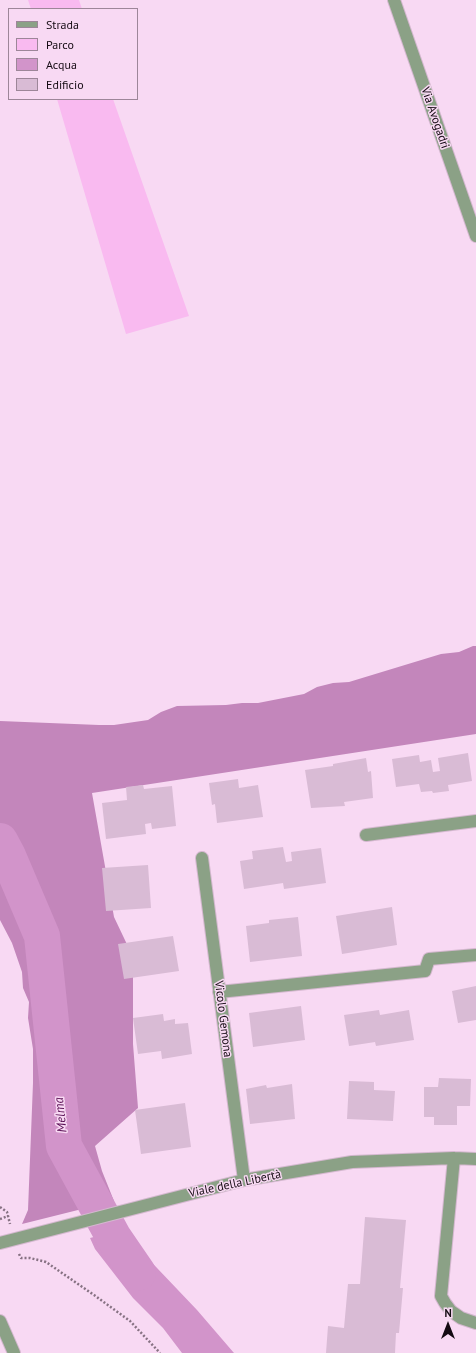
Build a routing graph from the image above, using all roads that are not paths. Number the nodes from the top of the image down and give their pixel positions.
1 (394, 0) edge
2 (476, 236) edge
3 (476, 821) edge
4 (366, 836) dead end
5 (202, 858) dead end
6 (476, 955) edge
7 (219, 992) junction
8 (454, 1158) junction
9 (476, 1159) edge
10 (244, 1180) junction
11 (0, 1243) edge
12 (0, 1321) edge
13 (476, 1323) edge
14 (14, 1353) edge

1 - 2 street, Via Avogadri
3 - 4 street
5 - 7 street, Vicolo Gemona
6 - 7 street
7 - 10 street, Vicolo Gemona
8 - 9 street, Viale della Libertà
8 - 10 street, Viale della Libertà
8 - 13 street
10 - 11 street, Viale della Libertà
12 - 14 street

